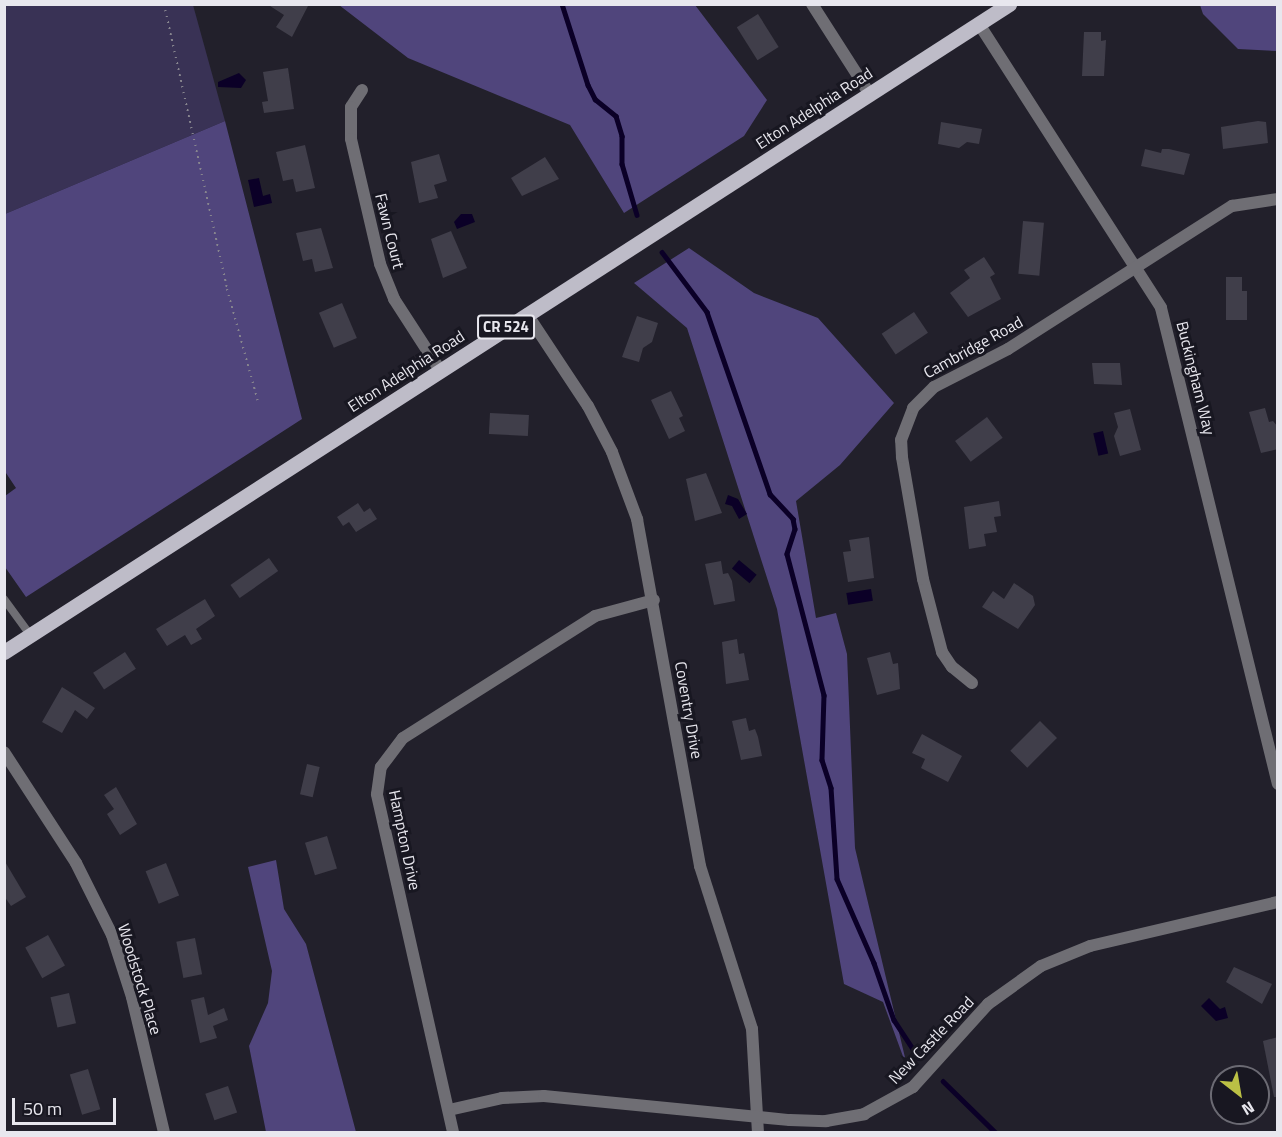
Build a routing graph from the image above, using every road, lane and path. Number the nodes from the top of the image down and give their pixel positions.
1 (164, 4) edge
2 (812, 4) edge
3 (1009, 4) edge
4 (979, 24) junction
5 (362, 90) dead end
6 (869, 93) junction
7 (1278, 199) edge
8 (1136, 267) junction
9 (527, 314) junction
10 (440, 370) junction
11 (259, 405) dead end
12 (4, 598) edge
13 (654, 600) junction
14 (31, 636) junction
15 (4, 652) edge
16 (972, 683) dead end
17 (4, 752) edge
18 (1278, 784) edge
19 (1278, 902) edge
20 (449, 1110) junction
21 (756, 1115) junction
22 (164, 1132) edge
23 (453, 1132) edge
24 (758, 1132) edge

1 - 11 path
2 - 6 street
3 - 4 main road, Elton Adelphia Road / CR 524
4 - 6 main road, Elton Adelphia Road / CR 524
4 - 8 street, Buckingham Way
5 - 10 street, Fawn Court
6 - 9 main road, Elton Adelphia Road / CR 524
7 - 8 street, Cambridge Road
8 - 16 street, Cambridge Road
8 - 18 street, Buckingham Way
9 - 10 main road, Elton Adelphia Road / CR 524
9 - 13 street, Coventry Drive
10 - 14 main road, Elton Adelphia Road / CR 524
12 - 14 lane
13 - 20 street, Hampton Drive
13 - 21 street, Coventry Drive
14 - 15 main road, Elton Adelphia Road / CR 524
17 - 22 street, Woodstock Place
19 - 21 street, New Castle Road
20 - 21 street, New Castle Road
20 - 23 street, Hampton Drive
21 - 24 street, Coventry Drive

